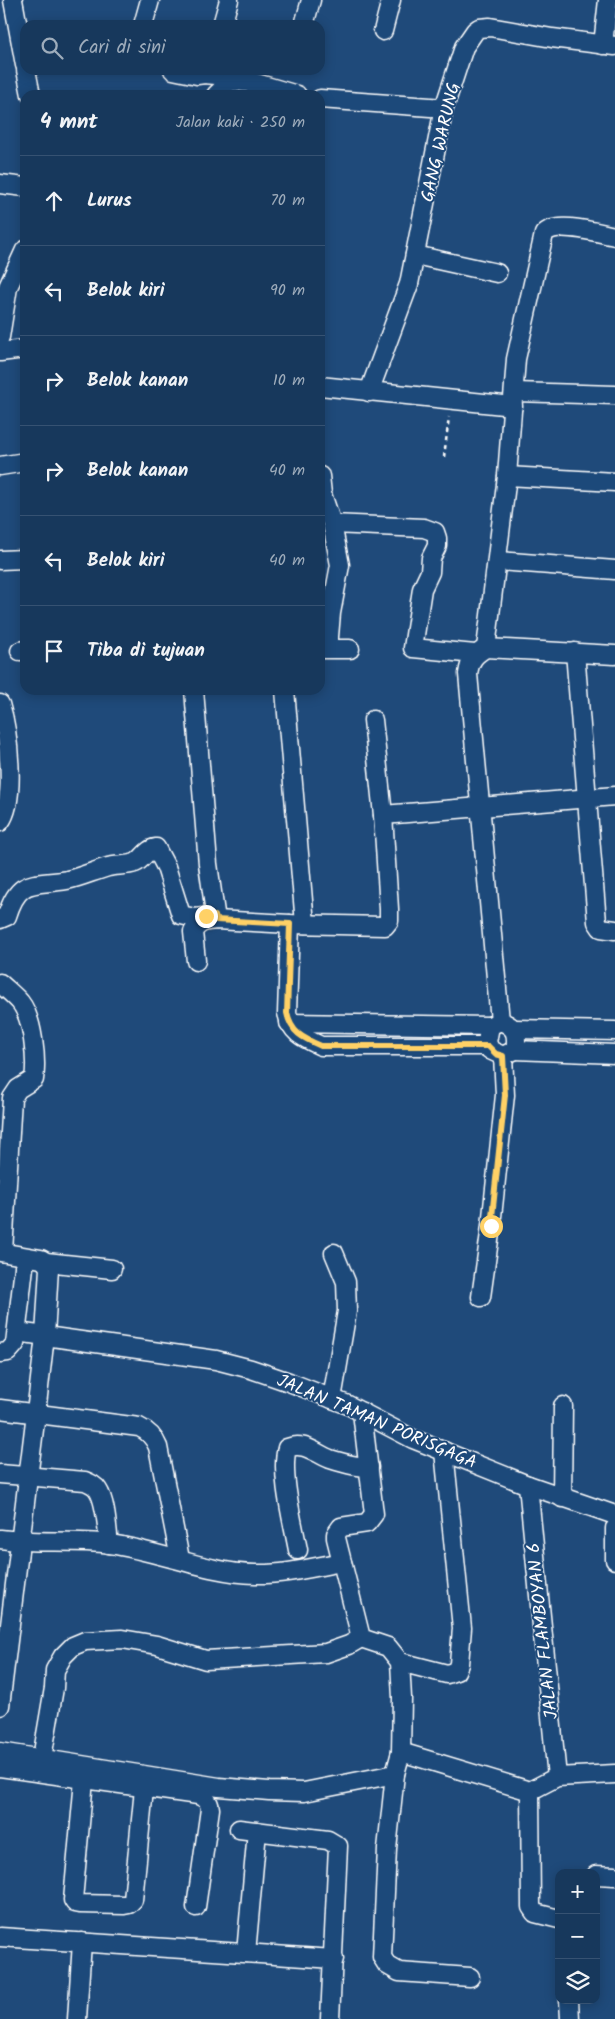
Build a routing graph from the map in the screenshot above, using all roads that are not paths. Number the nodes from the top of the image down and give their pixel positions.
1 (12, 0) edge
2 (150, 0) edge
3 (229, 0) edge
4 (311, 0) edge
5 (392, 0) edge
6 (608, 0) edge
7 (144, 20) edge
8 (223, 20) edge
9 (305, 20) edge
10 (383, 31) dead end
11 (20, 40) edge
12 (609, 46) edge
13 (27, 75) edge
14 (216, 75) edge
15 (230, 81) junction
16 (30, 90) edge
17 (221, 90) edge
18 (280, 90) edge
19 (325, 99) edge
20 (444, 108) junction
21 (0, 184) edge
22 (20, 186) edge
23 (615, 236) edge
24 (415, 255) junction
25 (20, 261) edge
26 (497, 272) dead end
27 (2, 312) edge
28 (0, 337) edge
29 (20, 350) edge
30 (0, 352) edge
31 (325, 387) edge
32 (369, 392) junction
33 (615, 395) edge
34 (514, 399) junction
35 (20, 463) edge
36 (0, 466) edge
37 (507, 476) junction
38 (615, 482) edge
39 (325, 503) edge
40 (332, 524) junction
41 (20, 559) edge
42 (0, 560) edge
43 (498, 561) junction
44 (615, 570) edge
45 (325, 644) edge
46 (325, 649) edge
47 (350, 650) dead end
48 (480, 651) junction
49 (575, 652) junction
50 (615, 655) edge
51 (194, 695) edge
52 (286, 695) edge
53 (0, 704) edge
54 (374, 720) dead end
55 (615, 796) edge
56 (587, 798) junction
57 (481, 807) junction
58 (383, 815) junction
59 (0, 822) edge
60 (215, 918) junction
61 (0, 919) edge
62 (298, 924) junction
63 (615, 930) edge
64 (196, 962) dead end
65 (0, 983) edge
66 (289, 1023) junction
67 (501, 1026) junction
68 (615, 1031) edge
69 (502, 1050) junction
70 (615, 1054) edge
71 (1, 1252) edge
72 (334, 1253) dead end
73 (46, 1262) junction
74 (24, 1267) dead end
75 (112, 1269) dead end
76 (481, 1297) dead end
77 (17, 1332) junction
78 (45, 1336) junction
79 (0, 1353) edge
80 (332, 1399) junction
81 (563, 1406) dead end
82 (0, 1409) edge
83 (362, 1412) junction
84 (36, 1413) junction
85 (444, 1451) junction
86 (369, 1467) junction
87 (0, 1474) edge
88 (28, 1477) junction
89 (528, 1485) junction
90 (562, 1498) junction
91 (615, 1515) edge
92 (615, 1528) edge
93 (0, 1539) edge
94 (20, 1542) junction
95 (110, 1544) junction
96 (298, 1550) dead end
97 (180, 1559) junction
98 (615, 1560) edge
99 (342, 1562) junction
100 (6, 1607) edge
101 (362, 1638) junction
102 (400, 1662) junction
103 (0, 1706) edge
104 (0, 1752) edge
105 (401, 1752) junction
106 (42, 1758) junction
107 (0, 1767) edge
108 (395, 1774) junction
109 (615, 1774) edge
110 (557, 1777) junction
111 (84, 1780) junction
112 (144, 1789) junction
113 (530, 1790) junction
114 (600, 1875) edge
115 (615, 1876) edge
116 (196, 1907) dead end
117 (555, 1918) edge
118 (0, 1937) edge
119 (82, 1942) junction
120 (246, 1953) junction
121 (334, 1959) junction
122 (470, 1977) dead end
123 (569, 2004) edge
124 (77, 2019) edge
125 (330, 2019) edge
126 (570, 2019) edge

1 - 11 street
2 - 7 street
3 - 8 street
4 - 9 street
5 - 10 street
6 - 12 street
12 - 20 street, GANG WARUNG
13 - 16 street
14 - 15 street
15 - 17 street
15 - 18 street
19 - 20 street
20 - 24 street, GANG WARUNG
21 - 22 street
23 - 34 street
24 - 26 street
24 - 32 street, GANG WARUNG
25 - 27 street
27 - 28 street
29 - 30 street
31 - 32 street
32 - 34 street
33 - 34 street
34 - 37 street
35 - 36 street
37 - 38 street
37 - 43 street
39 - 40 street
40 - 45 street
40 - 48 street
41 - 42 street
43 - 44 street
43 - 48 street
46 - 47 street
48 - 49 street
48 - 57 street
49 - 50 street
49 - 56 street
51 - 60 street
52 - 62 street
53 - 59 street
54 - 58 street
55 - 56 street
56 - 57 street
56 - 63 street
57 - 58 street
57 - 67 street
58 - 62 street
60 - 61 street
60 - 62 street
60 - 64 street
62 - 66 street
65 - 71 street
66 - 67 street
66 - 69 street
67 - 68 street
67 - 69 street
67 - 69 street
69 - 70 street
69 - 76 street
71 - 73 street
72 - 80 street
73 - 75 street
73 - 78 street
74 - 77 street
77 - 78 street, JALAN TAMAN PORISGAGA
77 - 79 street
78 - 80 street, JALAN TAMAN PORISGAGA
78 - 84 street
80 - 83 street, JALAN TAMAN PORISGAGA
81 - 90 street
82 - 84 street
83 - 85 street, JALAN TAMAN PORISGAGA
83 - 86 street
84 - 88 street
84 - 97 street
85 - 89 street, JALAN TAMAN PORISGAGA
85 - 102 street
86 - 96 street
86 - 99 street
87 - 88 street
88 - 94 street
88 - 95 street
89 - 90 street, JALAN TAMAN PORISGAGA
89 - 110 street, JALAN FLAMBOYAN 6
90 - 91 street, JALAN TAMAN PORISGAGA
92 - 98 street
93 - 94 street
94 - 95 street
94 - 100 street
95 - 97 street
97 - 99 street
99 - 101 street
100 - 103 street
101 - 102 street
101 - 106 street
102 - 105 street
104 - 106 street
105 - 108 street
105 - 113 street
106 - 108 street
107 - 111 street
108 - 122 street
109 - 110 street
110 - 113 street
111 - 112 street
111 - 112 street
112 - 116 street
113 - 117 street
114 - 115 street
118 - 119 street
119 - 120 street
119 - 124 street
120 - 121 street
120 - 121 street
121 - 125 street
123 - 126 street

